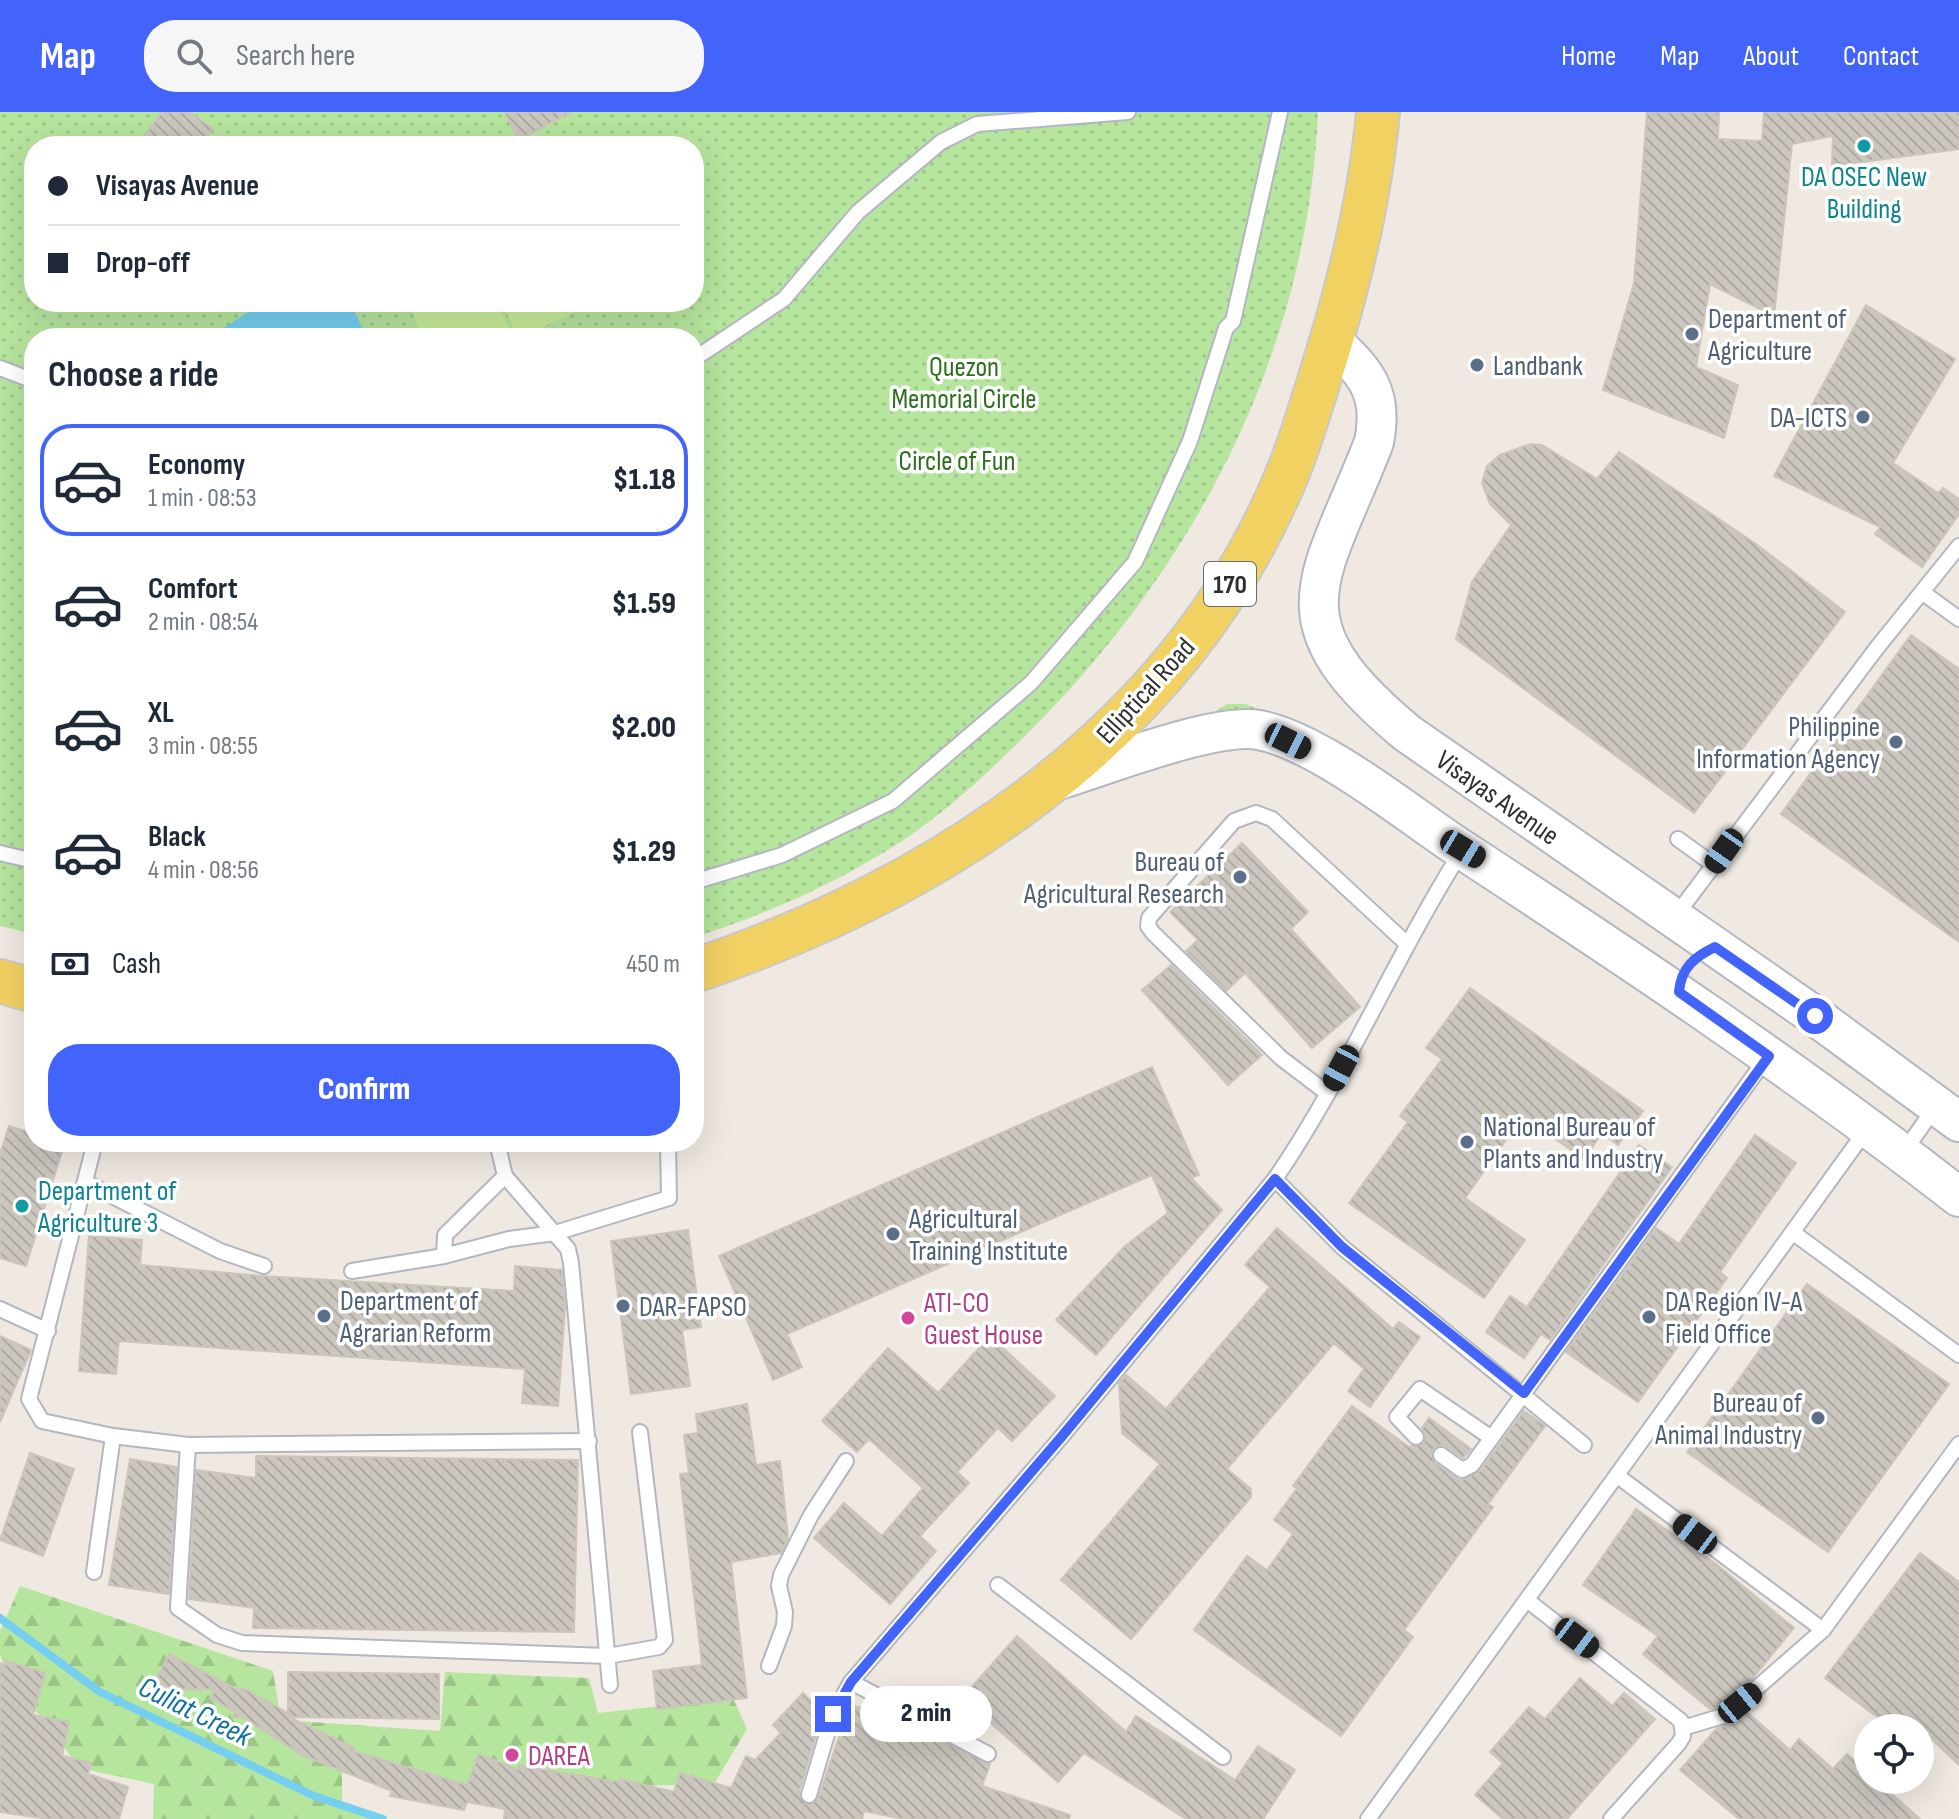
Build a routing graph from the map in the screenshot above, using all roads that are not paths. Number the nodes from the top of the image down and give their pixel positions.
1 (1128, 112) edge
2 (1280, 112) edge
3 (1378, 112) edge
4 (1332, 341) junction
5 (704, 352) edge
6 (0, 368) edge
7 (24, 377) edge
8 (1959, 546) edge
9 (1922, 592) junction
10 (1959, 619) edge
11 (1055, 781) junction
12 (1678, 839) dead end
13 (1463, 849) junction
14 (0, 853) edge
15 (24, 859) edge
16 (1714, 865) junction
17 (704, 879) edge
18 (1674, 919) junction
19 (1406, 943) junction
20 (1715, 947) junction
21 (1640, 965) junction
22 (704, 967) edge
23 (0, 981) edge
24 (24, 988) edge
25 (1679, 992) junction
26 (1769, 1056) junction
27 (1327, 1093) junction
28 (1948, 1114) edge
29 (1868, 1127) junction
30 (93, 1152) edge
31 (499, 1152) edge
32 (668, 1152) edge
33 (1903, 1153) junction
34 (505, 1176) junction
35 (1275, 1179) junction
36 (87, 1183) junction
37 (1959, 1197) edge
38 (555, 1233) junction
39 (1795, 1234) junction
40 (444, 1256) junction
41 (264, 1266) dead end
42 (352, 1271) dead end
43 (0, 1309) edge
44 (48, 1331) junction
45 (1959, 1355) edge
46 (1524, 1393) junction
47 (640, 1432) dead end
48 (113, 1436) junction
49 (1416, 1437) dead end
50 (1490, 1437) junction
51 (589, 1441) junction
52 (1959, 1444) edge
53 (188, 1445) junction
54 (1584, 1445) dead end
55 (1441, 1455) dead end
56 (846, 1461) dead end
57 (1619, 1477) junction
58 (94, 1572) dead end
59 (998, 1585) dead end
60 (1527, 1600) junction
61 (1823, 1630) junction
62 (608, 1656) junction
63 (769, 1666) dead end
64 (851, 1682) junction
65 (610, 1685) dead end
66 (1683, 1728) junction
67 (988, 1754) dead end
68 (1223, 1757) dead end
69 (809, 1795) dead end
70 (1371, 1818) edge
71 (1611, 1819) edge

1 - 5 lane
2 - 17 lane
3 - 4 main road, Elliptical Road / 170
4 - 11 main road, Elliptical Road / 170
4 - 18 main road, Visayas Avenue
6 - 7 lane
8 - 9 lane
9 - 10 lane
9 - 16 lane
11 - 13 main road
11 - 22 main road, Elliptical Road / 170
12 - 16 lane
13 - 19 lane
13 - 21 main road
14 - 15 lane
16 - 18 lane
18 - 20 main road, Visayas Avenue
18 - 21 main road
19 - 27 lane
19 - 27 lane
20 - 25 main road
20 - 28 main road, Visayas Avenue
21 - 25 main road
23 - 24 main road
25 - 26 main road
26 - 29 main road
26 - 46 lane
27 - 35 lane
28 - 33 lane
29 - 33 main road
29 - 39 lane
30 - 36 lane
31 - 34 lane
32 - 38 lane
33 - 37 main road
34 - 38 lane
34 - 40 lane
35 - 46 lane
35 - 64 lane
36 - 41 lane
36 - 44 lane
38 - 40 lane
38 - 51 lane
39 - 45 lane
39 - 57 lane
40 - 42 lane
43 - 44 lane
44 - 48 lane
46 - 50 lane
46 - 54 lane
47 - 62 lane
48 - 53 lane
48 - 58 lane
49 - 50 lane
50 - 55 lane
51 - 53 lane
51 - 62 lane
52 - 61 lane
53 - 62 lane
56 - 63 lane
57 - 60 lane
57 - 61 lane
59 - 68 lane
60 - 66 lane
60 - 70 lane
61 - 66 lane
62 - 65 lane
64 - 67 lane
64 - 69 lane
66 - 71 lane

